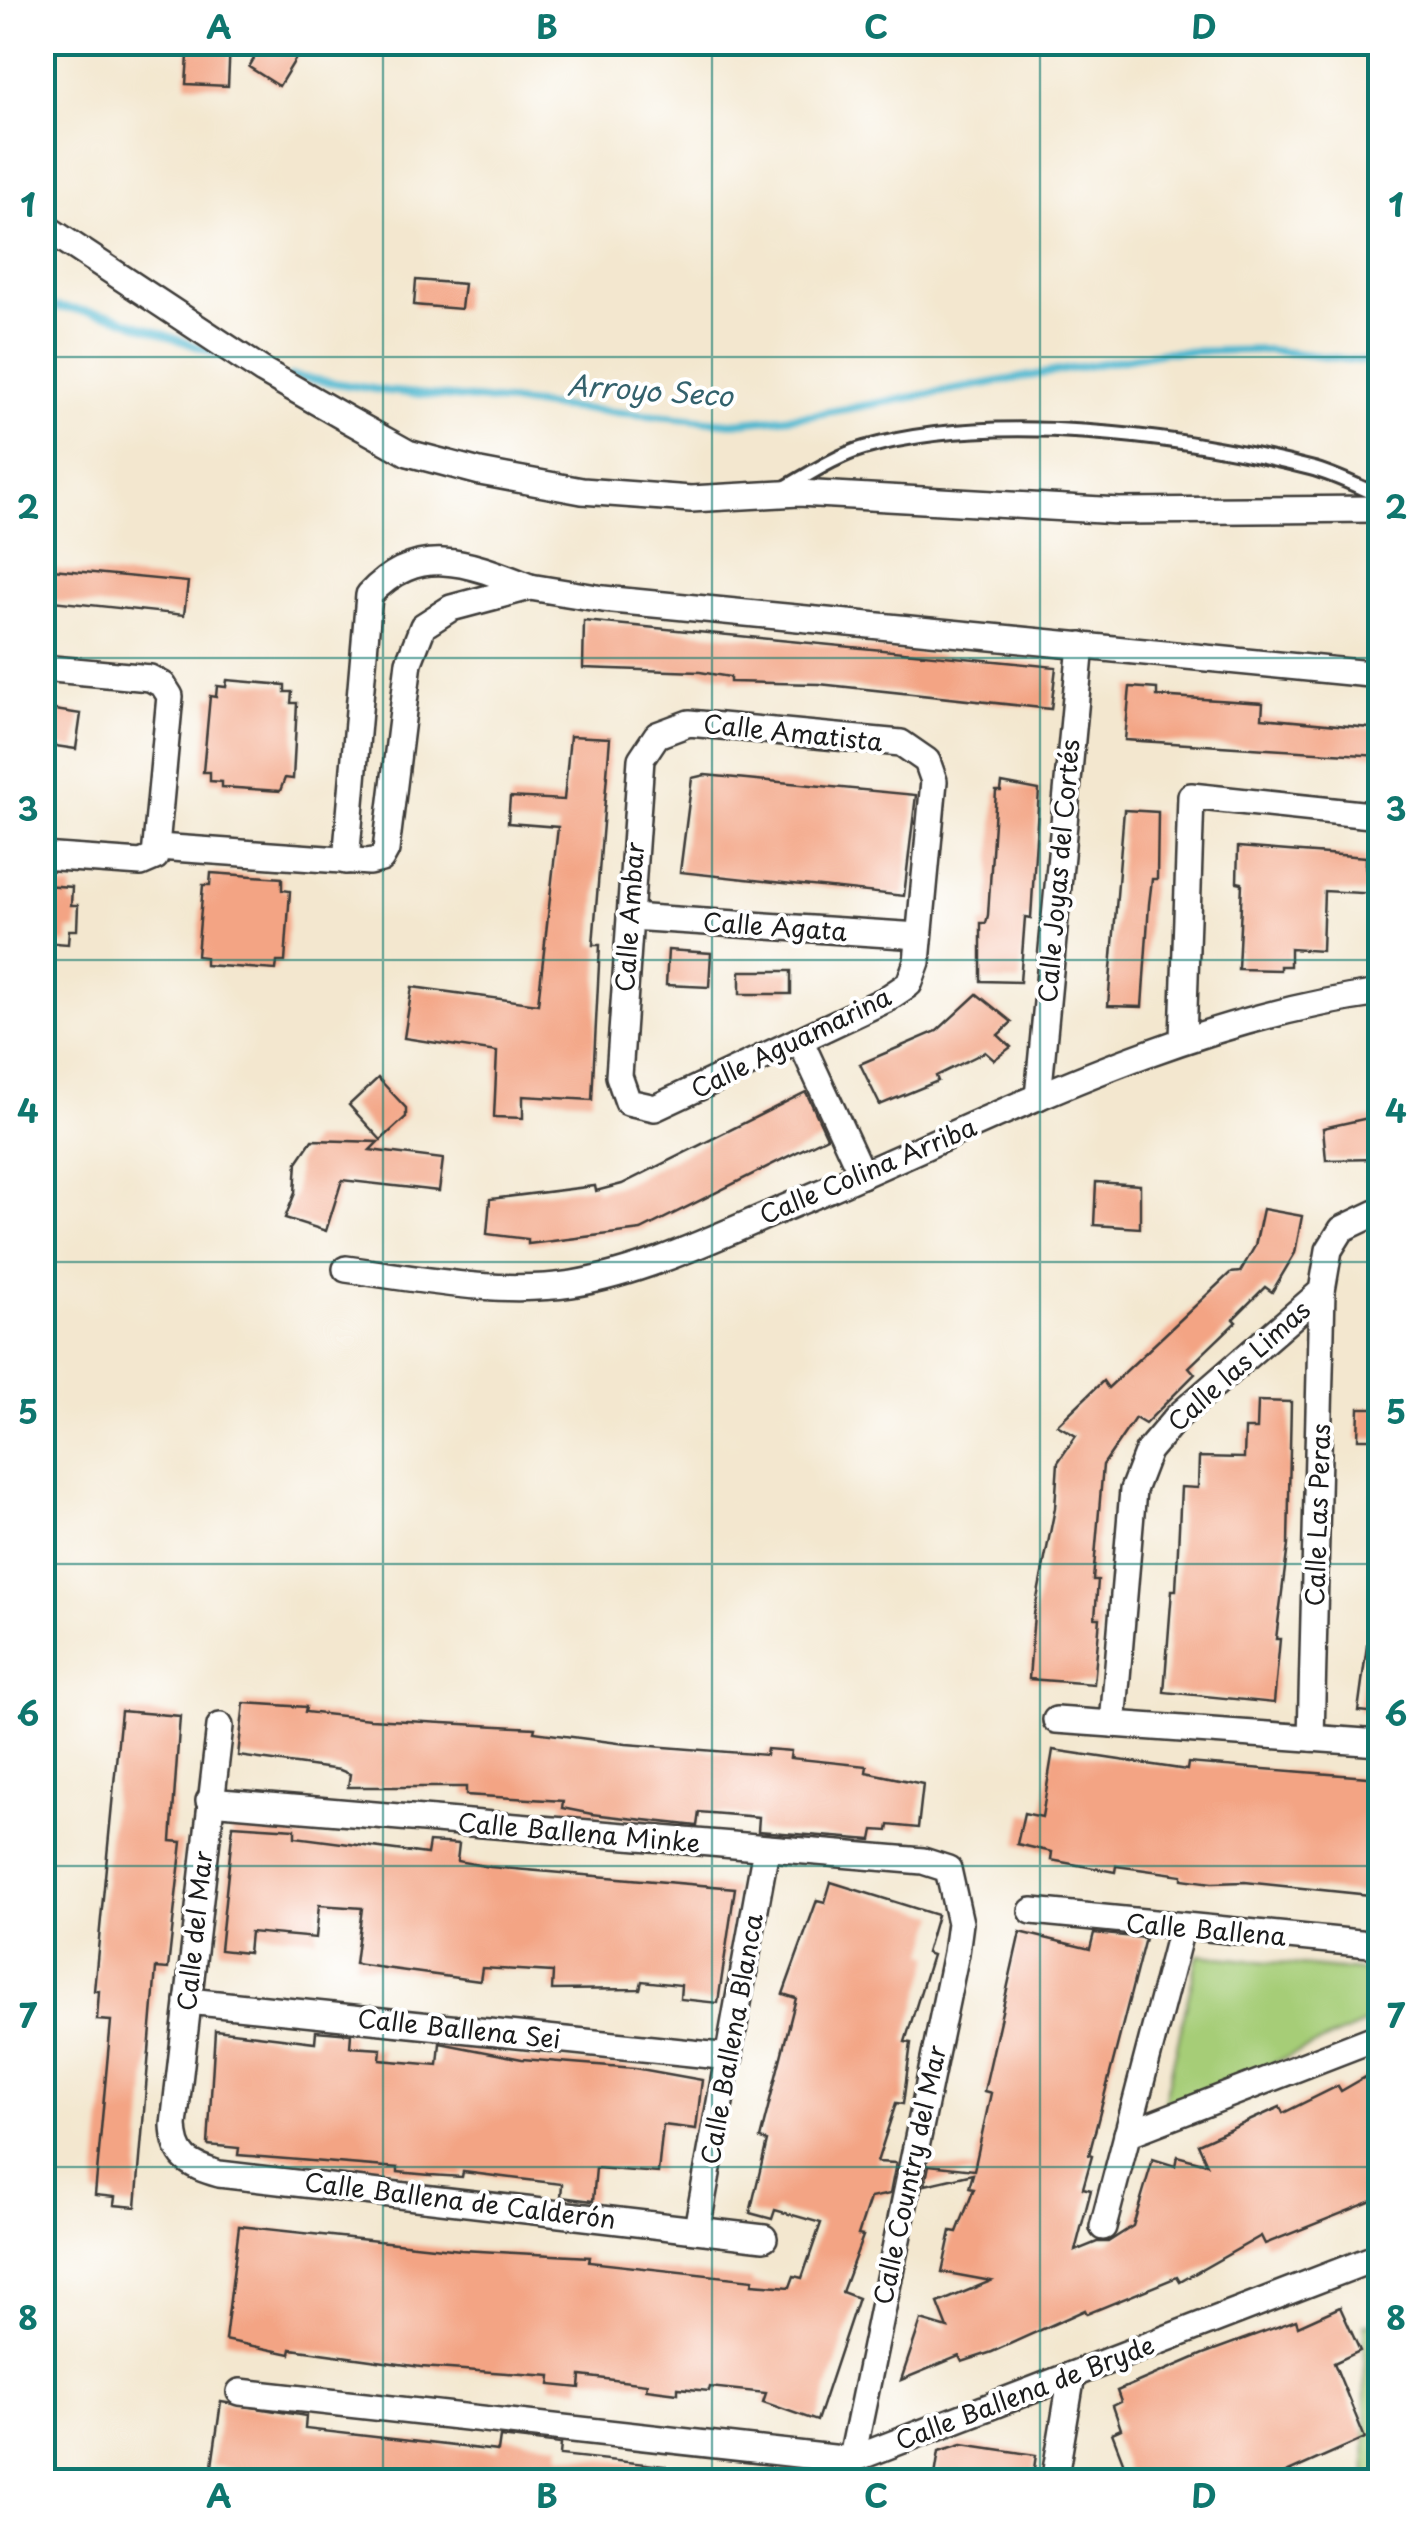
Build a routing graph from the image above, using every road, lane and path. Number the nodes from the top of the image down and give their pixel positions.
1 (42, 225) edge
2 (772, 495) junction
3 (1380, 496) edge
4 (1380, 509) edge
5 (530, 588) junction
6 (1081, 645) junction
7 (42, 668) edge
8 (1380, 675) edge
9 (657, 734) joint
10 (927, 761) joint
11 (1380, 816) edge
12 (158, 847) junction
13 (42, 856) edge
14 (346, 861) junction
15 (630, 917) junction
16 (919, 936) junction
17 (1380, 992) edge
18 (1184, 1039) junction
19 (800, 1040) junction
20 (1038, 1097) junction
21 (628, 1102) joint
22 (862, 1175) junction
23 (1380, 1211) edge
24 (346, 1269) dead end
25 (1322, 1291) junction
26 (1056, 1720) dead end
27 (1113, 1724) junction
28 (220, 1726) dead end
29 (1312, 1738) junction
30 (1380, 1743) edge
31 (209, 1801) junction
32 (766, 1849) junction
33 (948, 1870) joint
34 (1032, 1911) dead end
35 (1180, 1928) junction
36 (1380, 1946) edge
37 (188, 2002) junction
38 (1380, 2036) edge
39 (730, 2058) junction
40 (1127, 2134) junction
41 (174, 2136) joint
42 (1103, 2227) dead end
43 (697, 2229) junction
44 (764, 2238) dead end
45 (1380, 2256) edge
46 (1072, 2375) junction
47 (240, 2392) dead end
48 (849, 2471) edge
49 (1054, 2482) edge

1 - 2 street
2 - 3 lane
2 - 4 street
5 - 6 street
5 - 14 street
5 - 14 street
6 - 8 street
6 - 20 street, Calle Joyas del Cortés
7 - 12 street
9 - 10 street, Calle Amatista
9 - 15 street, Calle Ambar
10 - 16 street, Calle Aguamarina
11 - 18 street
12 - 13 street
12 - 14 street
15 - 16 street, Calle Agata
15 - 21 street, Calle Ambar
16 - 19 street, Calle Aguamarina
17 - 18 street, Calle Colina Arriba
18 - 20 street, Calle Colina Arriba
19 - 21 street, Calle Aguamarina
19 - 22 street
20 - 22 street, Calle Colina Arriba
22 - 24 street, Calle Colina Arriba
23 - 25 street, Calle las Limas
25 - 27 street, Calle las Limas
25 - 29 street, Calle Las Peras
26 - 27 street
27 - 29 street
28 - 31 street, Calle del Mar
29 - 30 street
31 - 32 street, Calle Ballena Minke
31 - 37 street, Calle del Mar
32 - 33 street, Calle Ballena Minke
32 - 39 street, Calle Ballena Blanca
33 - 48 street, Calle Country del Mar
34 - 35 street, Calle Ballena
35 - 36 street, Calle Ballena
35 - 40 street
37 - 39 street, Calle Ballena Sei
37 - 41 street, Calle del Mar
38 - 40 street
39 - 43 street, Calle Ballena Blanca
40 - 42 street
41 - 43 street, Calle Ballena de Calderón
43 - 44 street, Calle Ballena de Calderón
45 - 46 street, Calle Ballena de Bryde
46 - 48 street, Calle Ballena de Bryde
46 - 49 street
47 - 48 street, Calle Ballena de Bryde

